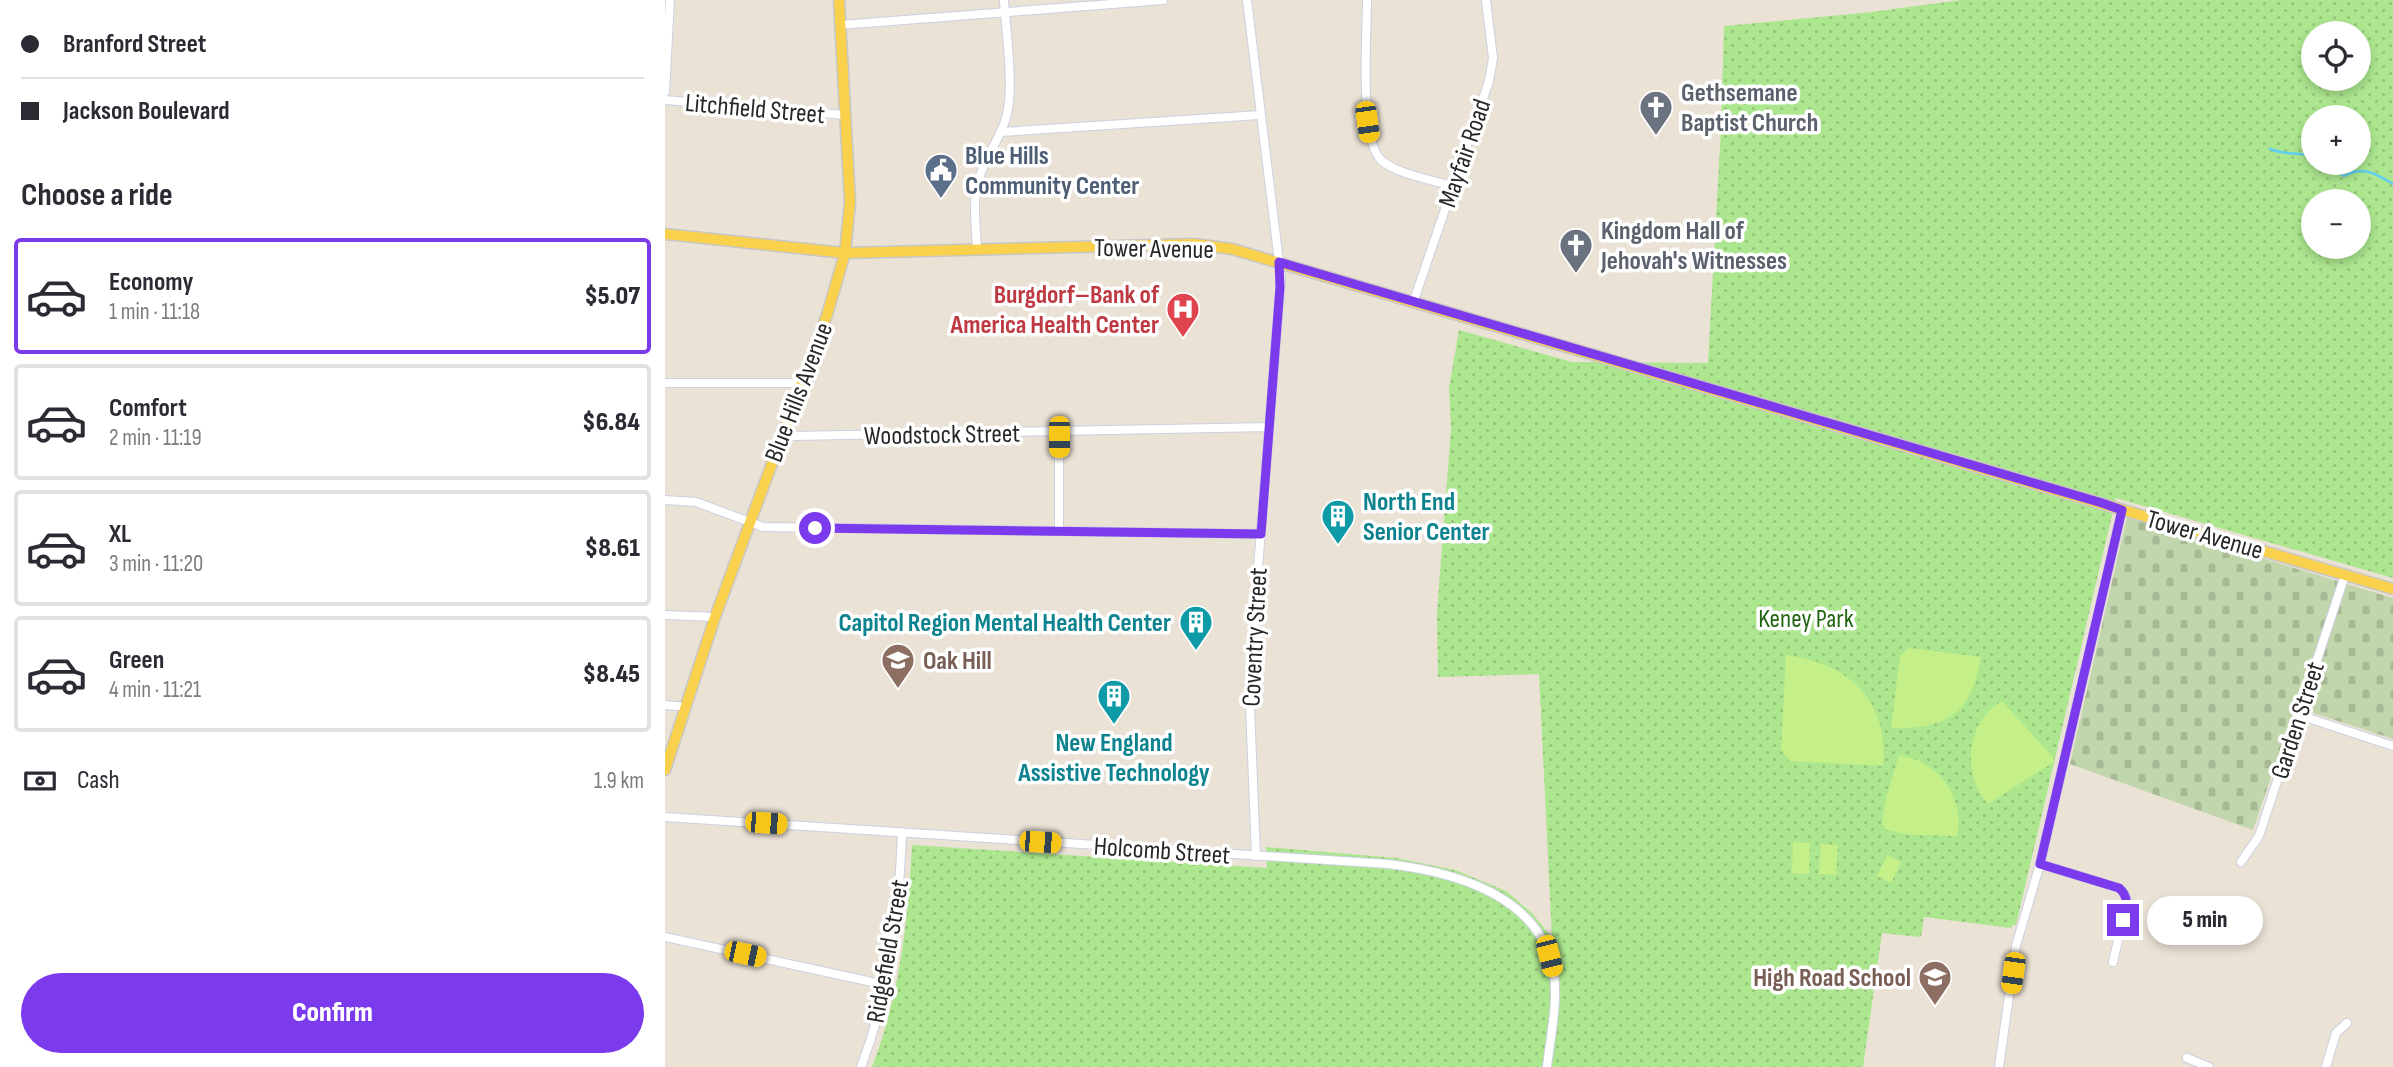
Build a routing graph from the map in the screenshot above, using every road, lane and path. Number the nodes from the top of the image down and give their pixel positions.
1 (670, 0) edge
2 (839, 0) edge
3 (1004, 0) edge
4 (1163, 0) edge
5 (1247, 0) edge
6 (1367, 0) edge
7 (1486, 0) edge
8 (1005, 13) junction
9 (841, 25) junction
10 (665, 92) edge
11 (665, 100) edge
12 (845, 116) junction
13 (1260, 116) junction
14 (1001, 132) junction
15 (1452, 186) junction
16 (665, 234) edge
17 (977, 249) junction
18 (845, 253) junction
19 (1279, 262) junction
20 (1413, 303) junction
21 (665, 383) edge
22 (802, 383) junction
23 (1269, 428) junction
24 (1059, 432) junction
25 (783, 434) junction
26 (665, 500) edge
27 (2122, 510) junction
28 (749, 523) junction
29 (1059, 531) junction
30 (1261, 534) junction
31 (2345, 575) junction
32 (2393, 589) edge
33 (665, 615) edge
34 (715, 617) junction
35 (665, 705) edge
36 (686, 707) junction
37 (2299, 715) junction
38 (2393, 747) edge
39 (665, 770) edge
40 (665, 817) edge
41 (902, 832) junction
42 (1256, 856) junction
43 (2241, 862) dead end
44 (2040, 864) junction
45 (665, 937) edge
46 (2113, 962) dead end
47 (886, 985) junction
48 (2347, 1023) dead end
49 (2187, 1058) dead end
50 (861, 1067) edge
51 (1547, 1067) edge
52 (1999, 1067) edge
53 (2209, 1067) edge
54 (2326, 1067) edge

1 - 10 street
2 - 9 main road, Blue Hills Avenue
3 - 8 street
4 - 8 street
5 - 13 street, Coventry Street
6 - 15 street
7 - 15 street, Mayfair Road
8 - 9 street
8 - 14 street
9 - 12 main road, Blue Hills Avenue
11 - 12 street, Litchfield Street
12 - 18 main road, Blue Hills Avenue
13 - 14 street
13 - 19 street, Coventry Street
14 - 17 street
15 - 20 street, Mayfair Road
16 - 18 main road, Tower Avenue
17 - 18 main road, Tower Avenue
17 - 19 main road, Tower Avenue
18 - 22 main road, Blue Hills Avenue
19 - 20 main road, Tower Avenue
19 - 23 street, Coventry Street
20 - 27 main road, Tower Avenue
21 - 22 street
22 - 25 main road, Blue Hills Avenue
23 - 24 street, Woodstock Street
23 - 30 street, Coventry Street
24 - 25 street, Woodstock Street
24 - 29 street
25 - 28 main road, Blue Hills Avenue
26 - 28 street
27 - 31 main road, Tower Avenue
27 - 44 street
28 - 29 street
28 - 34 main road, Blue Hills Avenue
29 - 30 street
30 - 42 street, Coventry Street
31 - 32 main road, Tower Avenue
31 - 37 street, Garden Street
33 - 34 street
34 - 36 main road, Blue Hills Avenue
35 - 36 street
36 - 39 main road, Blue Hills Avenue
37 - 38 street
37 - 43 street, Garden Street
40 - 41 street, Holcomb Street
41 - 42 street, Holcomb Street
41 - 47 street, Ridgefield Street
42 - 51 street, Holcomb Street
44 - 46 street
44 - 52 street
45 - 47 street
47 - 50 street, Ridgefield Street
48 - 54 street
49 - 53 street

